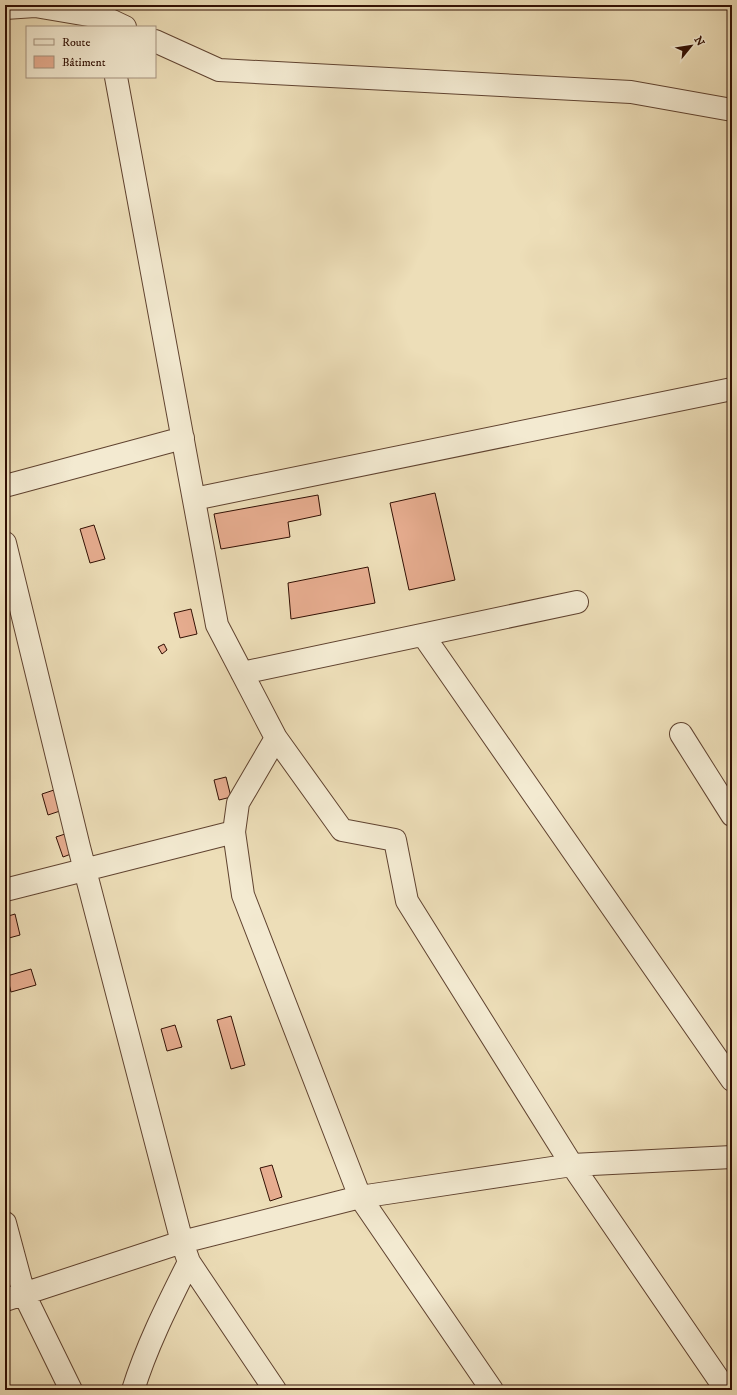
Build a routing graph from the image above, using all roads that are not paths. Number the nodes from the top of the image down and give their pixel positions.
1 (5, 8) edge
2 (113, 19) edge
3 (156, 41) edge
4 (116, 78) edge
5 (732, 110) edge
6 (732, 389) edge
7 (183, 438) junction
8 (5, 486) edge
9 (194, 499) junction
10 (5, 543) edge
11 (577, 602) dead end
12 (423, 635) junction
13 (242, 673) junction
14 (681, 734) dead end
15 (276, 738) junction
16 (732, 815) edge
17 (234, 832) junction
18 (85, 870) junction
19 (5, 890) edge
20 (732, 1080) edge
21 (732, 1157) edge
22 (572, 1165) junction
23 (360, 1197) junction
24 (5, 1223) edge
25 (186, 1252) junction
26 (15, 1297) edge
27 (71, 1390) edge
28 (133, 1390) edge
29 (275, 1390) edge
30 (492, 1390) edge
31 (726, 1390) edge

1 - 2 street
3 - 5 street
4 - 7 street
6 - 9 street
7 - 8 street
7 - 9 street
9 - 13 street
10 - 18 street
11 - 12 street
12 - 13 street
12 - 20 street
13 - 15 street
14 - 16 street
15 - 17 street
15 - 22 street
17 - 18 street
17 - 23 street
18 - 19 street
18 - 25 street
21 - 22 street
22 - 23 street
22 - 31 street
23 - 25 street
23 - 30 street
24 - 26 street
25 - 26 street
25 - 28 street
25 - 29 street
26 - 27 street

